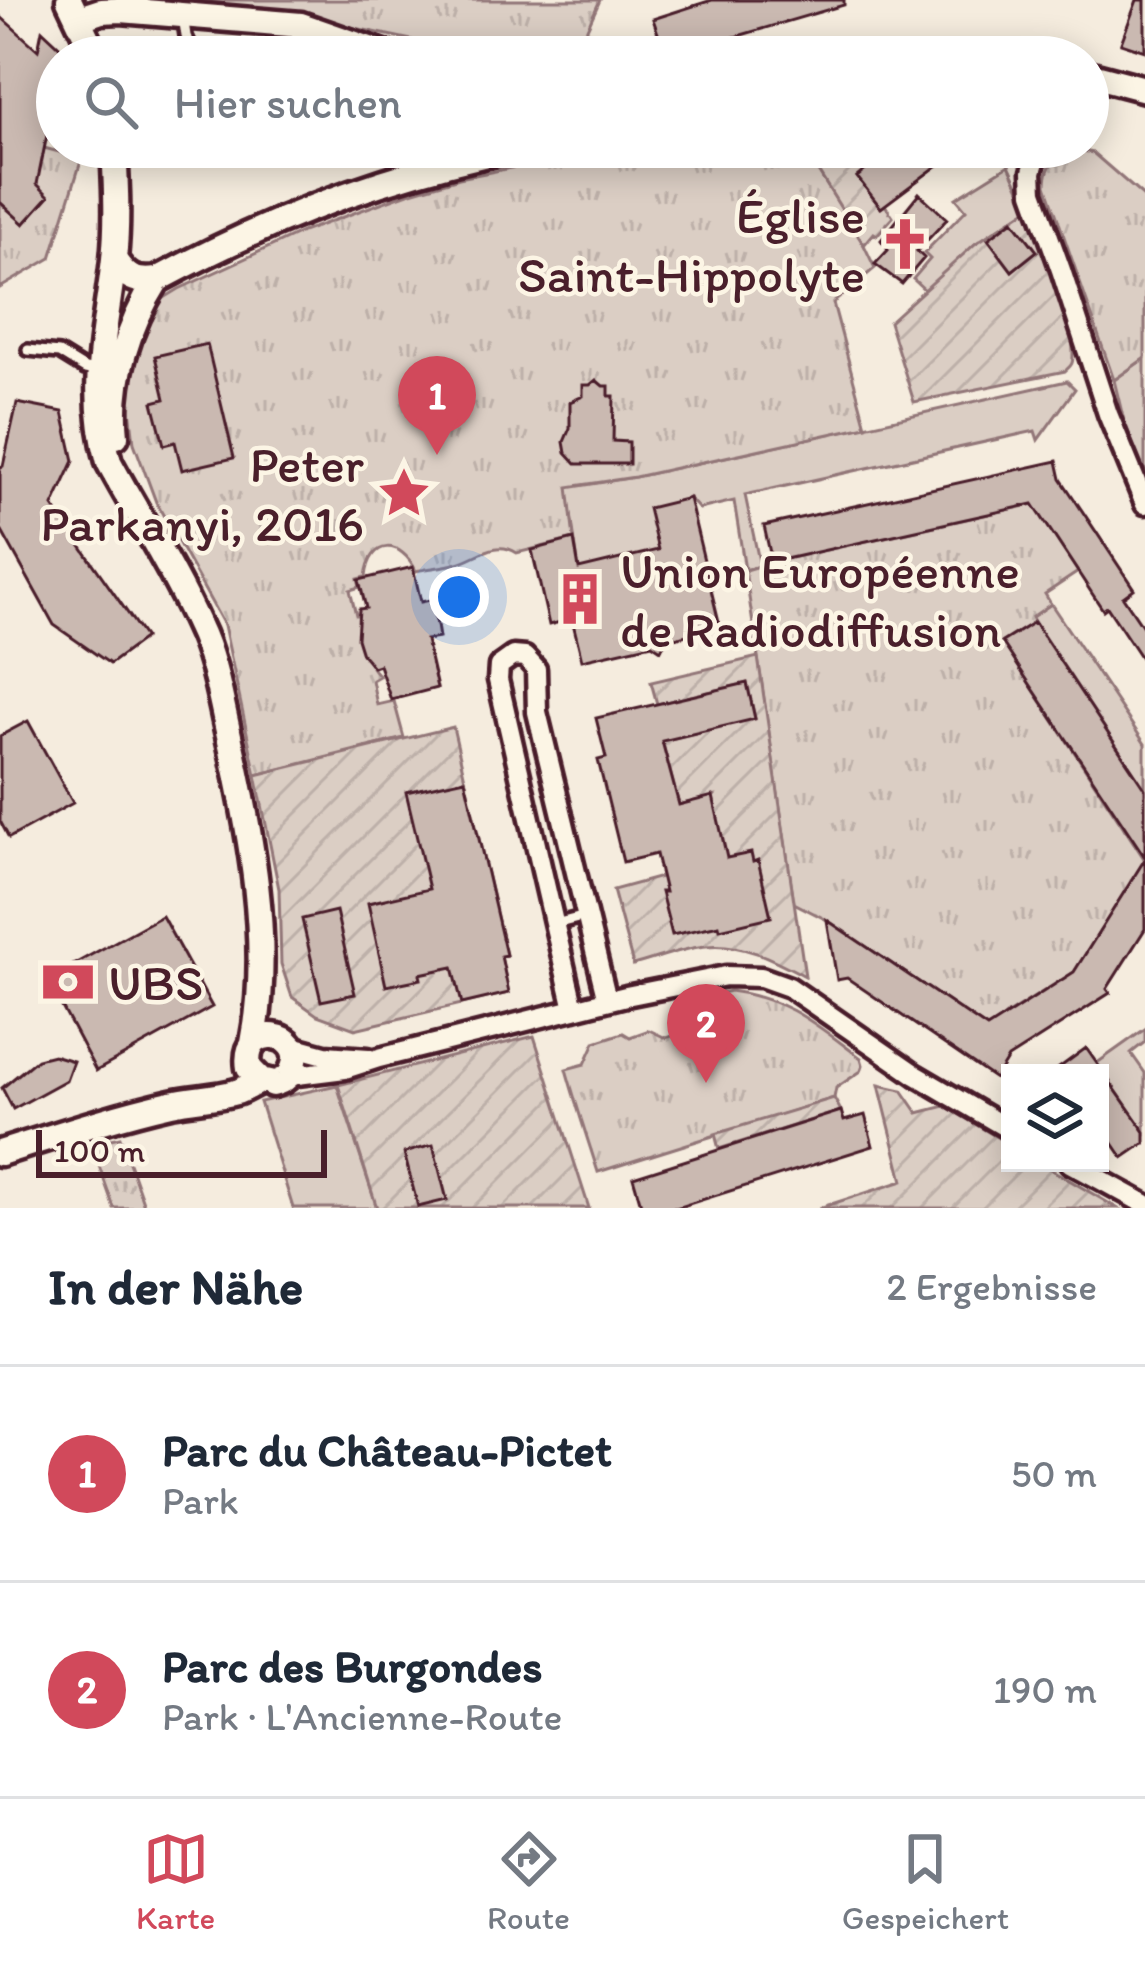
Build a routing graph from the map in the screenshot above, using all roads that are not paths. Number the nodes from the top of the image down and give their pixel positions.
1 (74, 9) edge
2 (183, 15) junction
3 (318, 29) junction
4 (186, 36) edge
5 (308, 36) edge
6 (337, 36) edge
7 (1109, 79) edge
8 (1145, 88) edge
9 (115, 168) edge
10 (425, 168) edge
11 (433, 168) edge
12 (1033, 168) edge
13 (422, 172) junction
14 (114, 260) junction
15 (158, 280) junction
16 (28, 350) dead end
17 (98, 371) junction
18 (125, 491) junction
19 (1145, 504) edge
20 (586, 916) junction
21 (555, 924) junction
22 (262, 981) junction
23 (608, 1000) junction
24 (574, 1009) junction
25 (290, 1044) junction
26 (250, 1051) junction
27 (379, 1058) junction
28 (289, 1076) junction
29 (262, 1082) junction
30 (196, 1097) junction
31 (1001, 1125) edge
32 (0, 1153) edge
33 (1086, 1172) edge
34 (1145, 1204) edge

1 - 2 street
2 - 3 street
2 - 4 lane
3 - 5 lane
3 - 6 street
7 - 8 street
9 - 14 street
10 - 13 street
11 - 13 street
12 - 19 street
13 - 15 street
14 - 15 street
14 - 17 street
15 - 18 street
16 - 17 lane
17 - 18 street
18 - 22 street
20 - 21 lane
20 - 21 street
20 - 23 street
21 - 24 street
22 - 25 street
22 - 26 street
23 - 24 street
23 - 31 street
24 - 27 street
25 - 26 street
25 - 27 street
25 - 28 street
26 - 29 street
26 - 30 street
27 - 28 street
28 - 29 street
29 - 30 street
30 - 32 street
33 - 34 street

